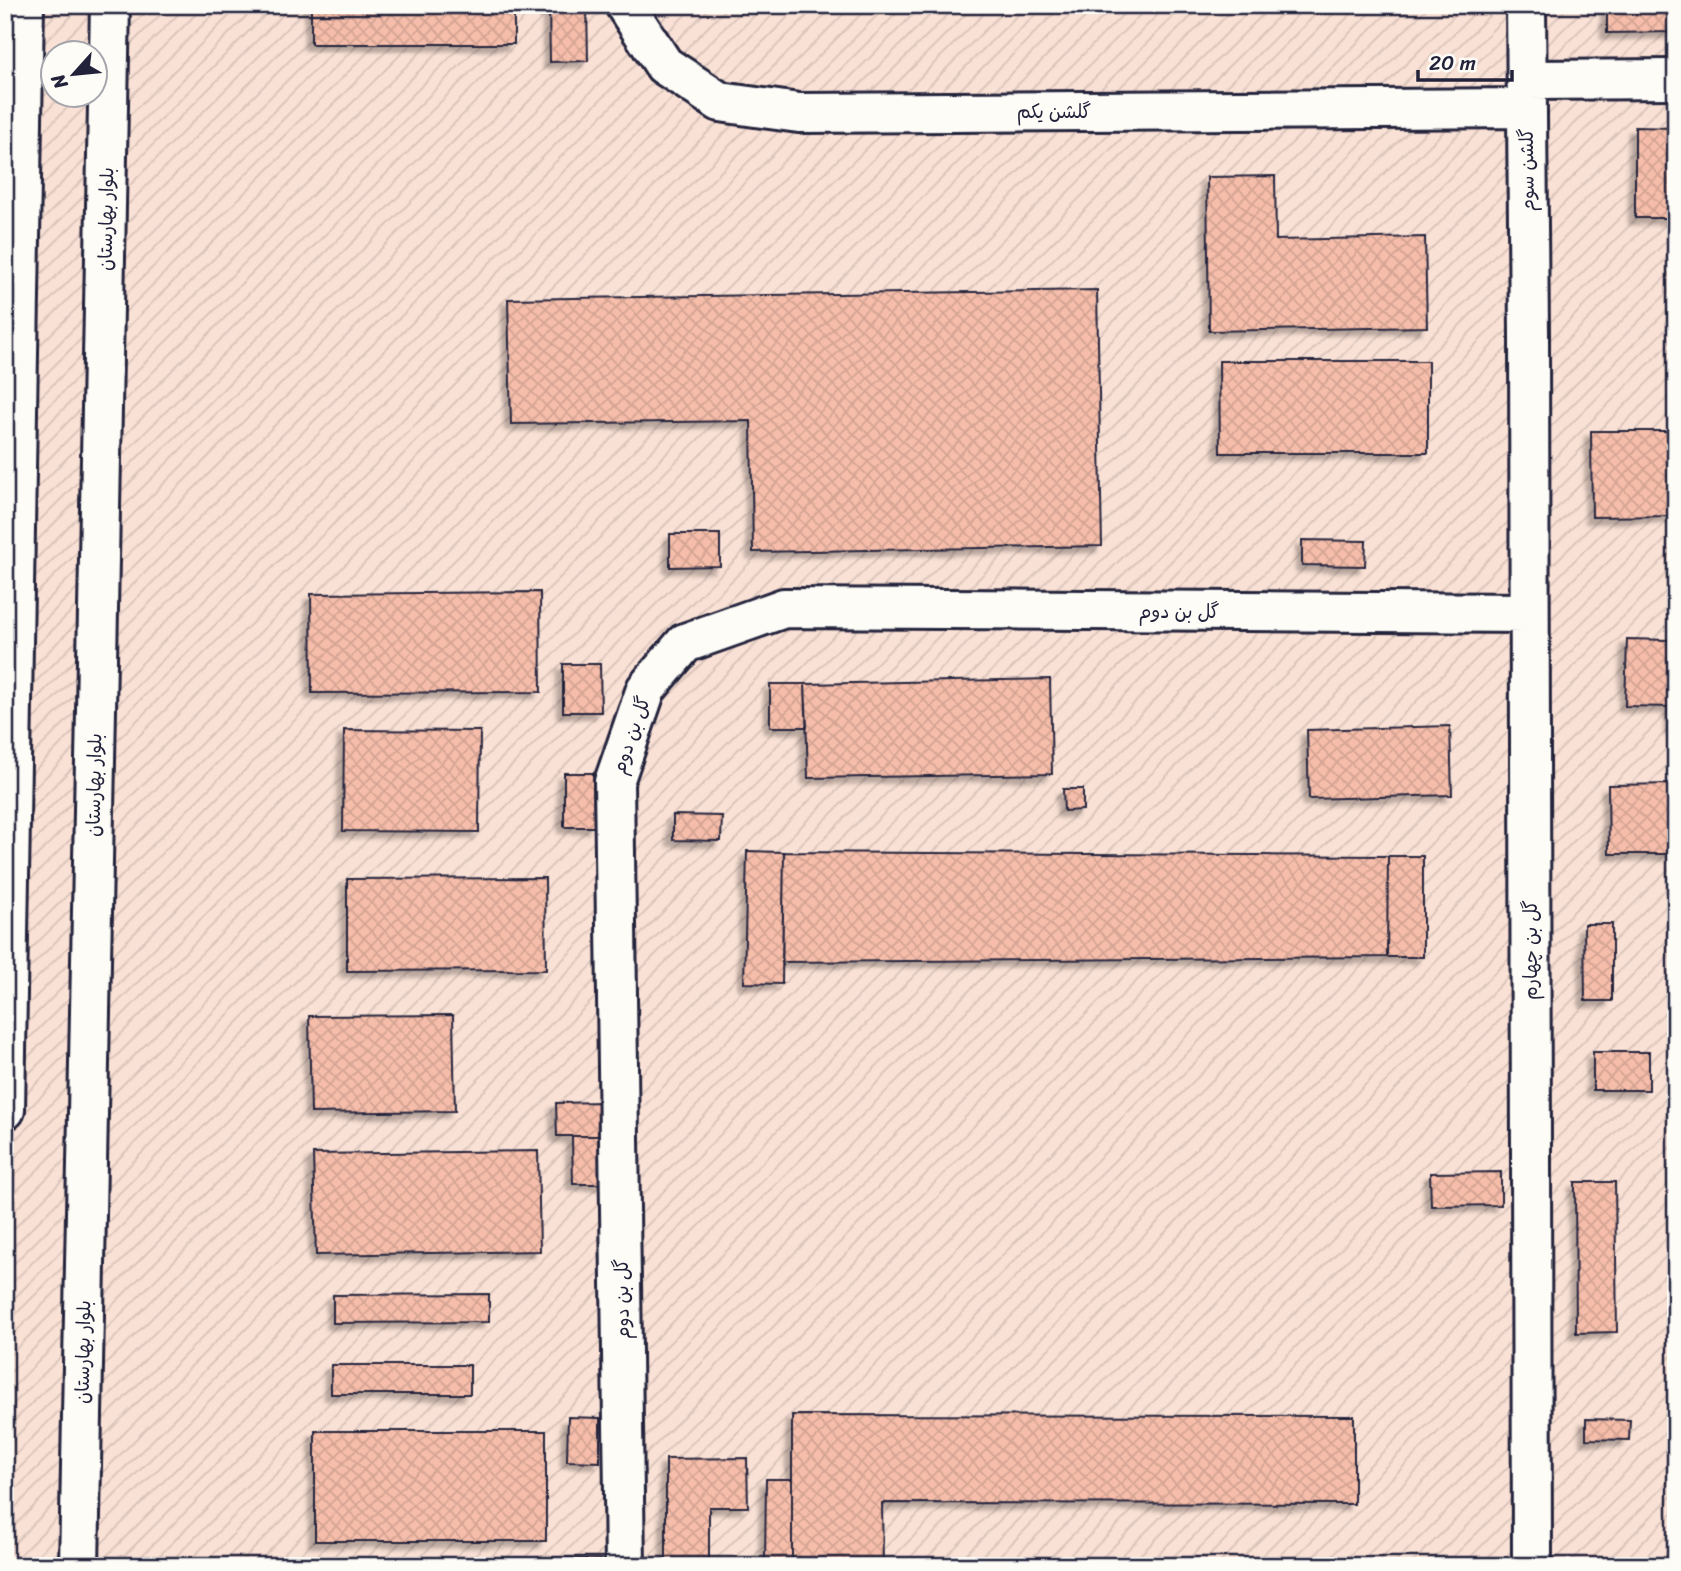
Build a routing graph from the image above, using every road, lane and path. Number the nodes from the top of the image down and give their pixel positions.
1 (24, 5) edge
2 (110, 5) edge
3 (625, 5) edge
4 (1526, 5) edge
5 (1676, 79) edge
6 (1527, 94) junction
7 (1529, 334) joint
8 (1529, 613) junction
9 (5, 1110) edge
10 (79, 1566) edge
11 (625, 1566) edge
12 (1532, 1566) edge

1 - 9 street
2 - 10 street, بلوار بهارستان
3 - 6 street, گلشن یکم
4 - 6 street, گلشن سوم
5 - 6 street, گلشن یکم
6 - 7 street, گلشن سوم
7 - 8 street, گل بن چهارم
8 - 11 street, گل بن دوم
8 - 12 street, گل بن چهارم

